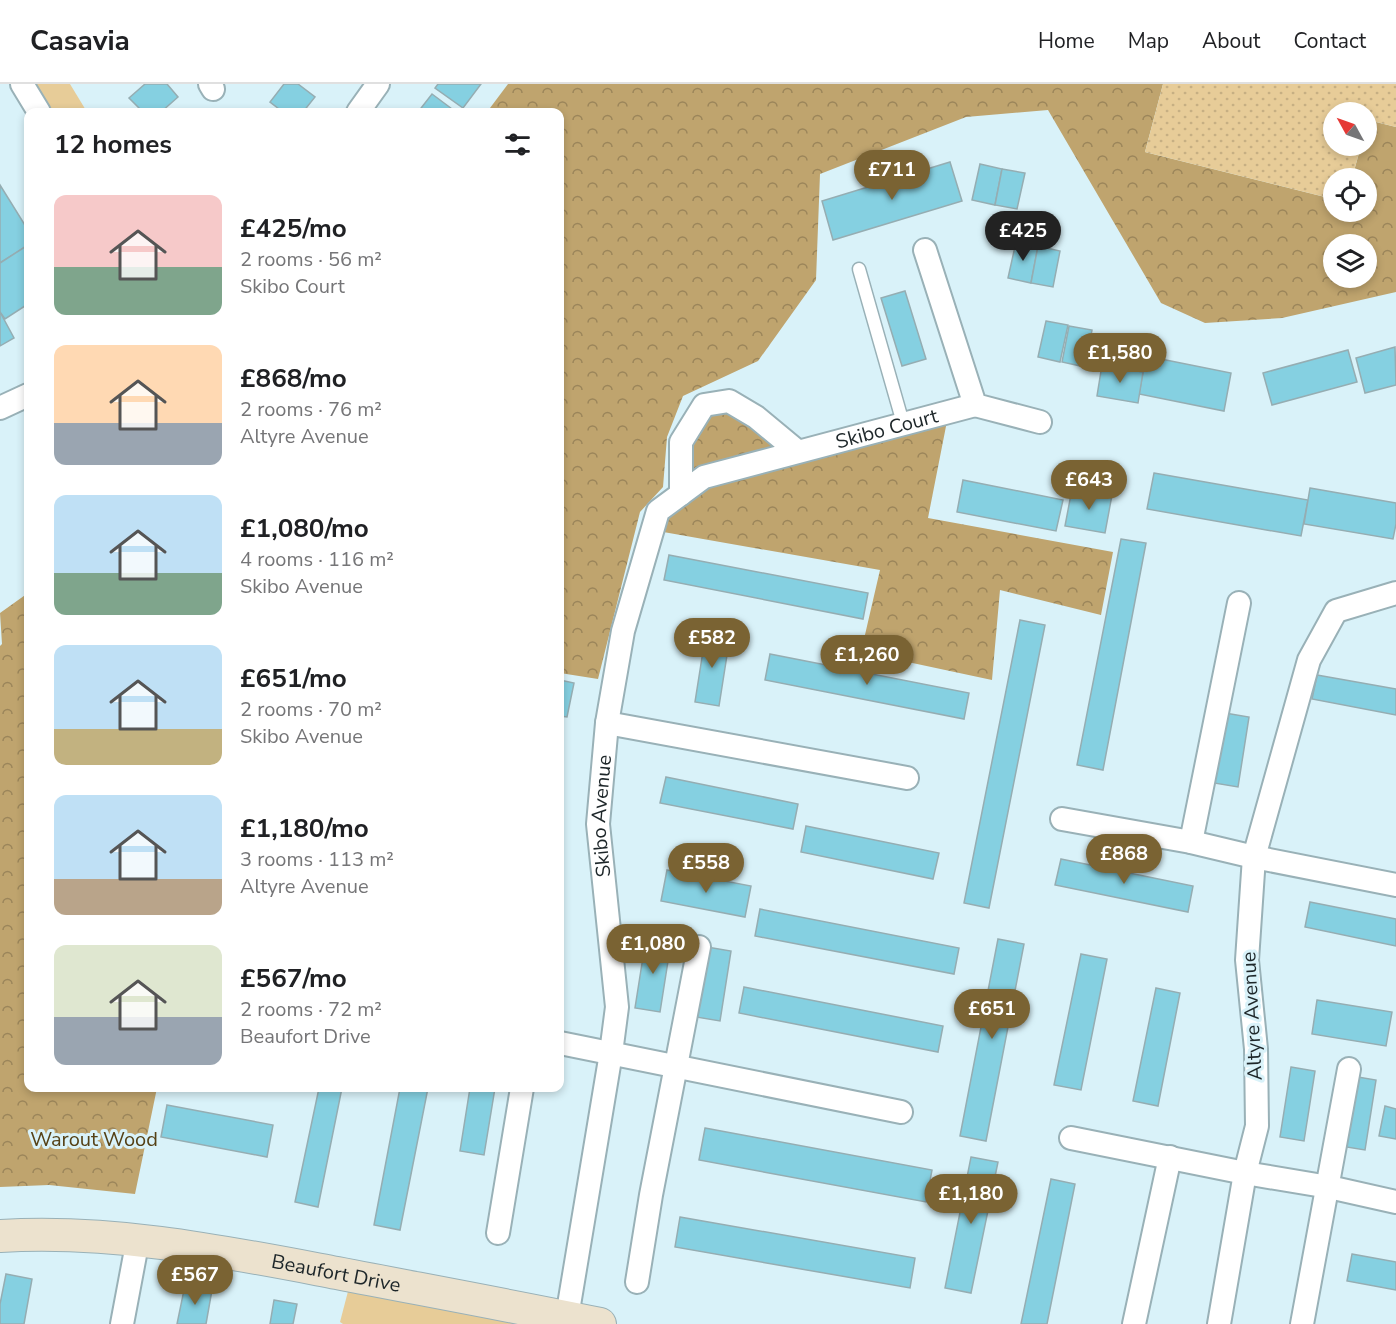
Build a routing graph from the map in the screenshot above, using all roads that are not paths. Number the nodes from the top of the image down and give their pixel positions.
1 (22, 84) edge
2 (378, 84) edge
3 (37, 108) edge
4 (361, 108) edge
5 (925, 250) dead end
6 (859, 269) dead end
7 (24, 397) edge
8 (975, 405) junction
9 (0, 408) edge
10 (1040, 422) dead end
11 (903, 423) junction
12 (797, 451) junction
13 (681, 494) junction
14 (1396, 593) edge
15 (1239, 603) dead end
16 (607, 723) junction
17 (907, 777) dead end
18 (1062, 819) dead end
19 (1191, 842) junction
20 (1254, 857) junction
21 (1396, 885) edge
22 (699, 947) dead end
23 (564, 1044) edge
24 (611, 1053) junction
25 (676, 1066) junction
26 (1349, 1069) dead end
27 (521, 1092) edge
28 (901, 1112) dead end
29 (1071, 1138) dead end
30 (1170, 1156) junction
31 (1245, 1173) junction
32 (1329, 1186) junction
33 (1396, 1202) edge
34 (498, 1233) dead end
35 (0, 1236) edge
36 (138, 1239) junction
37 (637, 1282) dead end
38 (567, 1317) junction
39 (122, 1324) edge
40 (600, 1324) edge
41 (1134, 1324) edge
42 (1220, 1324) edge
43 (1302, 1324) edge

1 - 3 street
2 - 4 street
5 - 8 street
6 - 11 lane
7 - 9 street
8 - 10 street, Skibo Court
8 - 11 street, Skibo Court
11 - 12 street, Skibo Court
12 - 13 street, Skibo Avenue
12 - 13 street
13 - 16 street, Skibo Avenue
14 - 20 street, Altyre Avenue
15 - 19 street
16 - 17 street
16 - 24 street, Skibo Avenue
18 - 19 street
19 - 20 street
20 - 21 street
20 - 31 street, Altyre Avenue
22 - 25 street
23 - 24 street
24 - 25 street
24 - 38 street, Skibo Avenue
25 - 28 street
25 - 37 street
26 - 32 street
27 - 34 street
29 - 30 street
30 - 31 street
30 - 41 street
31 - 32 street
31 - 42 street, Altyre Avenue
32 - 33 street
32 - 43 street
35 - 36 street, Beaufort Drive
36 - 38 street, Beaufort Drive
36 - 39 street
38 - 40 street, Beaufort Drive

